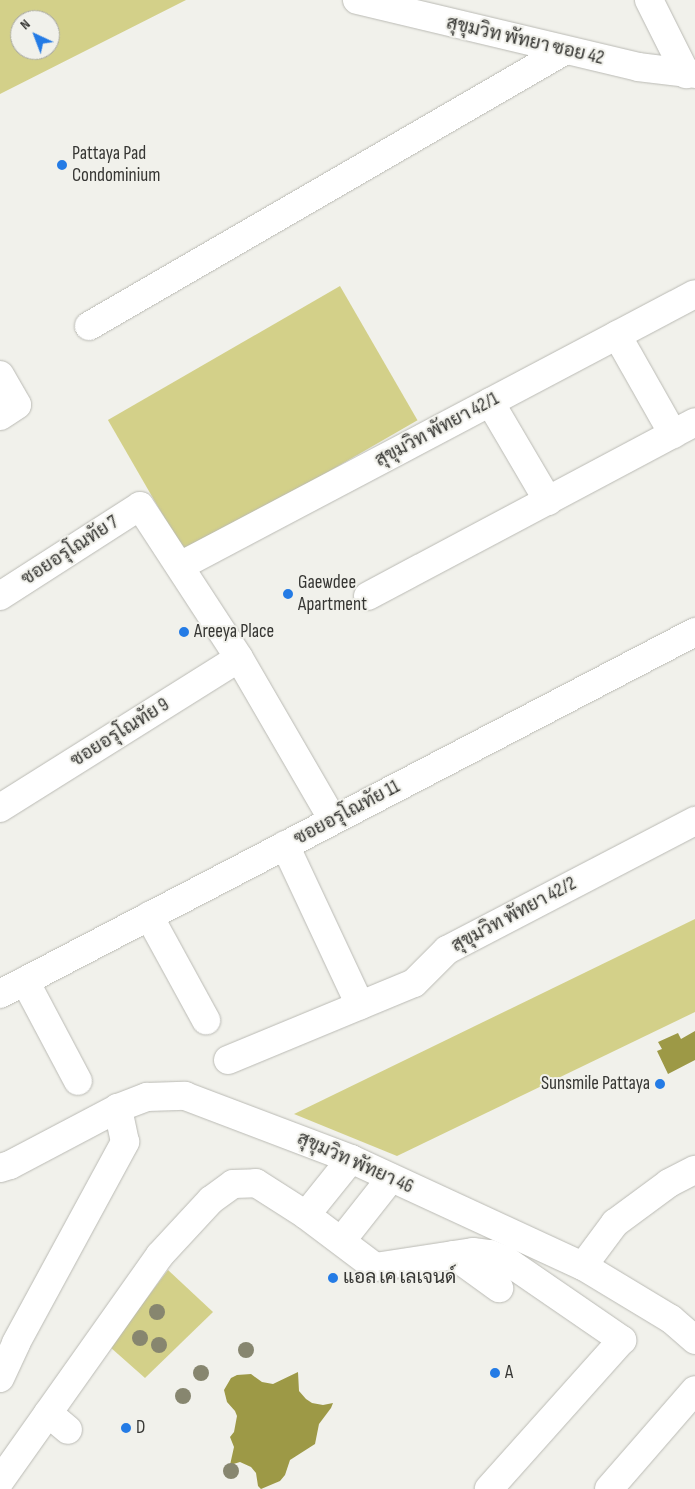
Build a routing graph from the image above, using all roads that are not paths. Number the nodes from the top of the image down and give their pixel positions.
1 (357, 0) edge
2 (649, 0) edge
3 (564, 51) junction
4 (690, 74) edge
5 (695, 294) edge
6 (89, 326) dead end
7 (616, 335) junction
8 (0, 375) edge
9 (490, 402) junction
10 (0, 416) edge
11 (684, 428) edge
12 (548, 501) junction
13 (180, 566) junction
14 (0, 596) edge
15 (368, 596) dead end
16 (695, 632) edge
17 (239, 658) junction
18 (0, 808) edge
19 (333, 820) junction
20 (695, 821) edge
21 (285, 846) junction
22 (149, 916) junction
23 (25, 981) junction
24 (0, 994) edge
25 (360, 1005) junction
26 (206, 1020) dead end
27 (228, 1060) dead end
28 (78, 1080) dead end
29 (118, 1108) junction
30 (351, 1159) junction
31 (0, 1168) edge
32 (695, 1170) edge
33 (391, 1178) junction
34 (306, 1215) junction
35 (342, 1240) junction
36 (453, 1255) junction
37 (583, 1266) junction
38 (499, 1288) dead end
39 (695, 1340) edge
40 (0, 1378) edge
41 (695, 1390) edge
42 (0, 1481) edge
43 (489, 1489) edge
44 (609, 1489) edge

1 - 3 street, สุขุมวิท พัทยา ซอย 42
2 - 4 street
3 - 4 street, สุขุมวิท พัทยา ซอย 42
3 - 6 street
5 - 7 street, สุขุมวิท พัทยา 42/1
7 - 9 street, สุขุมวิท พัทยา 42/1
7 - 11 street
8 - 10 street
9 - 12 street
9 - 13 street, สุขุมวิท พัทยา 42/1
11 - 12 street
12 - 15 street
13 - 14 street, ซอยอรุโณทัย 7
13 - 17 street
16 - 19 street, ซอยอรุโณทัย 11
17 - 18 street, ซอยอรุโณทัย 9
17 - 19 street
19 - 21 street, ซอยอรุโณทัย 11
20 - 25 street, สุขุมวิท พัทยา 42/2
21 - 22 street, ซอยอรุโณทัย 11
21 - 25 street
22 - 23 street, ซอยอรุโณทัย 11
22 - 26 street
23 - 24 street, ซอยอรุโณทัย 11
23 - 28 street
25 - 27 street, สุขุมวิท พัทยา 42/2
29 - 30 street, สุขุมวิท พัทยา 46
29 - 31 street, สุขุมวิท พัทยา 46
29 - 40 street
30 - 33 street, สุขุมวิท พัทยา 46
30 - 34 street
32 - 37 street
33 - 35 street
33 - 37 street, สุขุมวิท พัทยา 46
34 - 35 street
34 - 42 street
35 - 36 street
36 - 38 street
36 - 43 street
37 - 39 street, สุขุมวิท พัทยา 46
41 - 44 street

